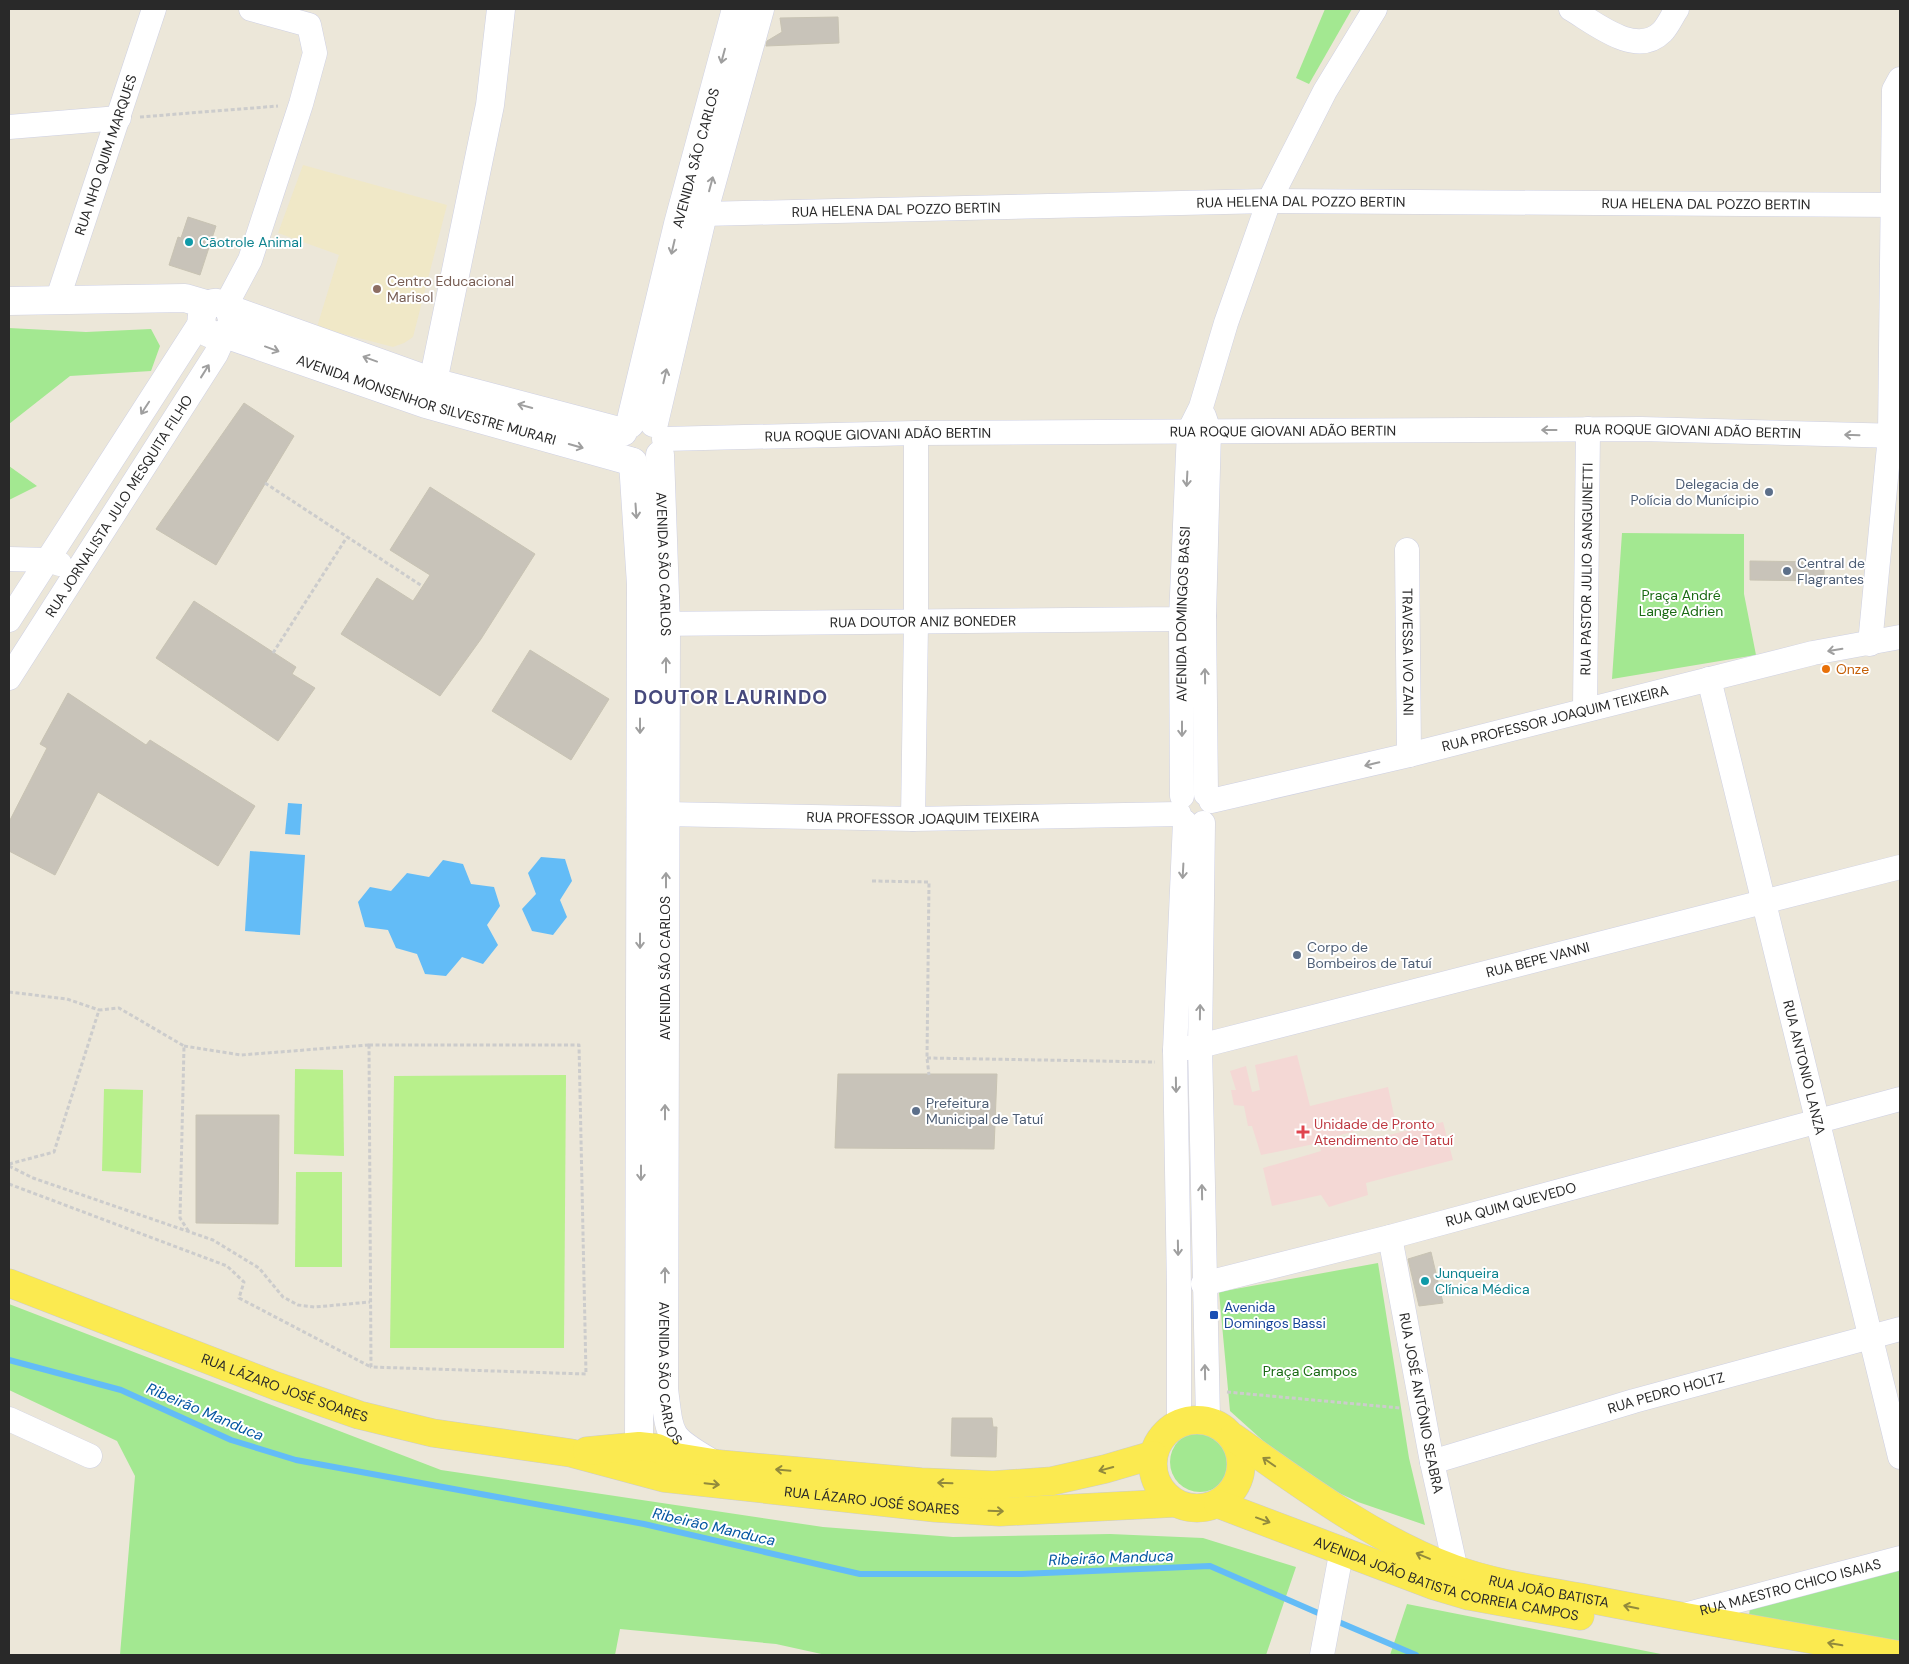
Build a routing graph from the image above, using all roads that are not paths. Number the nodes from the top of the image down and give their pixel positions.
1 (154, 9) edge
2 (251, 9) edge
3 (500, 9) edge
4 (736, 9) edge
5 (760, 9) edge
6 (1375, 9) edge
7 (1571, 9) edge
8 (1677, 9) edge
9 (1900, 79) edge
10 (119, 118) junction
11 (9, 127) edge
12 (1269, 201) junction
13 (1897, 205) edge
14 (693, 209) junction
15 (9, 301) edge
16 (57, 301) junction
17 (218, 315) junction
18 (430, 393) junction
19 (1588, 429) junction
20 (1199, 431) junction
21 (916, 433) junction
22 (646, 435) junction
23 (1895, 436) edge
24 (632, 462) junction
25 (1407, 550) dead end
26 (9, 559) edge
27 (48, 560) junction
28 (78, 570) junction
29 (14, 611) edge
30 (48, 618) junction
31 (1193, 618) junction
32 (916, 622) junction
33 (653, 624) junction
34 (1900, 638) edge
35 (1870, 644) junction
36 (9, 678) edge
37 (1709, 679) junction
38 (1585, 709) junction
39 (1409, 755) junction
40 (1194, 808) junction
41 (666, 814) junction
42 (913, 818) junction
43 (1900, 868) edge
44 (1762, 901) junction
45 (1200, 1046) junction
46 (1175, 1056) junction
47 (1900, 1099) edge
48 (1816, 1120) junction
49 (1390, 1236) junction
50 (9, 1283) edge
51 (1203, 1284) junction
52 (1900, 1329) edge
53 (1870, 1336) junction
54 (9, 1419) edge
55 (1208, 1420) junction
56 (1179, 1423) junction
57 (1233, 1437) junction
58 (639, 1446) junction
59 (571, 1453) junction
60 (1153, 1455) junction
61 (90, 1456) dead end
62 (1900, 1457) edge
63 (708, 1461) junction
64 (1432, 1462) junction
65 (664, 1478) junction
66 (1325, 1501) junction
67 (1175, 1503) junction
68 (1218, 1504) junction
69 (1342, 1549) junction
70 (1900, 1558) edge
71 (1456, 1570) junction
72 (1679, 1616) junction
73 (1322, 1649) edge
74 (1801, 1655) edge
75 (1900, 1655) edge

1 - 10 street, RUA NHO QUIM MARQUES
2 - 17 street, RUA JORNALISTA JULO MESQUITA FILHO
3 - 18 main road
4 -> 14 main road, AVENIDA SÃO CARLOS
14 -> 5 main road, AVENIDA SÃO CARLOS
6 - 12 street
7 - 8 street
9 - 13 street
10 - 11 street
10 - 16 street, RUA NHO QUIM MARQUES
12 - 13 street, RUA HELENA DAL POZZO BERTIN
12 - 14 street, RUA HELENA DAL POZZO BERTIN
12 - 20 street
13 - 23 street
14 - 22 main road, AVENIDA SÃO CARLOS
15 - 16 main road, AVENIDA MONSENHOR SILVESTRE MURARI
16 - 17 main road, AVENIDA MONSENHOR SILVESTRE MURARI
17 - 18 main road, AVENIDA MONSENHOR SILVESTRE MURARI
17 -> 27 street, RUA JORNALISTA JULO MESQUITA FILHO
28 -> 17 street, RUA JORNALISTA JULO MESQUITA FILHO
22 -> 18 main road, AVENIDA MONSENHOR SILVESTRE MURARI
18 -> 24 main road, AVENIDA MONSENHOR SILVESTRE MURARI
19 -> 20 street, RUA ROQUE GIOVANI ADÃO BERTIN
23 -> 19 street, RUA ROQUE GIOVANI ADÃO BERTIN
19 - 38 street, RUA PASTOR JULIO SANGUINETTI
20 - 21 street, RUA ROQUE GIOVANI ADÃO BERTIN
20 - 31 street, AVENIDA DOMINGOS BASSI
21 - 22 street, RUA ROQUE GIOVANI ADÃO BERTIN
21 - 32 street
22 - 24 main road, AVENIDA SÃO CARLOS
22 - 33 main road, AVENIDA SÃO CARLOS
23 - 35 street
24 -> 33 main road, AVENIDA SÃO CARLOS
25 - 39 street, TRAVESSA IVO ZANI
26 - 27 street
27 - 28 street
27 - 29 street, RUA JORNALISTA JULO MESQUITA FILHO
28 - 30 street, RUA JORNALISTA JULO MESQUITA FILHO
29 - 30 street
30 - 36 street, RUA JORNALISTA JULO MESQUITA FILHO
31 - 32 street, RUA DOUTOR ANIZ BONEDER
31 - 40 street, AVENIDA DOMINGOS BASSI
32 - 33 street, RUA DOUTOR ANIZ BONEDER
32 - 42 street
41 -> 33 main road, AVENIDA SÃO CARLOS
33 -> 58 main road, AVENIDA SÃO CARLOS
34 - 35 street, RUA PROFESSOR JOAQUIM TEIXEIRA
35 -> 37 street, RUA PROFESSOR JOAQUIM TEIXEIRA
37 - 38 street, RUA PROFESSOR JOAQUIM TEIXEIRA
37 - 44 street, RUA ANTONIO LANZA
38 - 39 street, RUA PROFESSOR JOAQUIM TEIXEIRA
39 -> 40 street, RUA PROFESSOR JOAQUIM TEIXEIRA
40 - 42 street, RUA PROFESSOR JOAQUIM TEIXEIRA
45 -> 40 street, AVENIDA DOMINGOS BASSI
40 -> 46 street, AVENIDA DOMINGOS BASSI
41 - 42 street, RUA PROFESSOR JOAQUIM TEIXEIRA
63 -> 41 main road, AVENIDA SÃO CARLOS
43 - 44 street, RUA BEPE VANNI
44 - 45 street, RUA BEPE VANNI
44 - 48 street, RUA ANTONIO LANZA
45 - 46 street, RUA BEPE VANNI
51 -> 45 street, AVENIDA DOMINGOS BASSI
46 -> 56 street, AVENIDA DOMINGOS BASSI
47 - 48 street, RUA QUIM QUEVEDO
48 - 49 street, RUA QUIM QUEVEDO
48 - 53 street, RUA ANTONIO LANZA
49 - 51 street, RUA QUIM QUEVEDO
49 - 64 street, RUA JOSÉ ANTÔNIO SEABRA
50 - 59 main road, RUA LÁZARO JOSÉ SOARES
55 -> 51 street, AVENIDA DOMINGOS BASSI
52 - 53 street, RUA PEDRO HOLTZ
53 - 62 street, RUA ANTONIO LANZA
53 - 64 street, RUA PEDRO HOLTZ
54 - 61 street
55 - 56 main road
55 - 57 main road
56 - 60 main road
66 -> 57 main road, RUA JOÃO BATISTA
57 - 68 main road
58 - 59 main road, RUA LÁZARO JOSÉ SOARES
58 - 63 main road, RUA LÁZARO JOSÉ SOARES
58 - 65 main road, AVENIDA SÃO CARLOS
59 - 65 main road, RUA LÁZARO JOSÉ SOARES
60 -> 63 main road, RUA LÁZARO JOSÉ SOARES
60 - 67 main road
64 - 71 street, RUA JOSÉ ANTÔNIO SEABRA
65 -> 67 main road, RUA LÁZARO JOSÉ SOARES
66 - 69 main road
71 -> 66 main road, RUA JOÃO BATISTA
67 - 68 main road
68 -> 69 main road, AVENIDA JOÃO BATISTA CORREIA CAMPOS
69 - 73 street
69 - 74 main road, AVENIDA JOÃO BATISTA CORREIA CAMPOS
70 - 72 street, RUA MAESTRO CHICO ISAIAS
72 -> 71 main road, RUA JOÃO BATISTA
75 -> 72 main road, RUA JOÃO BATISTA

